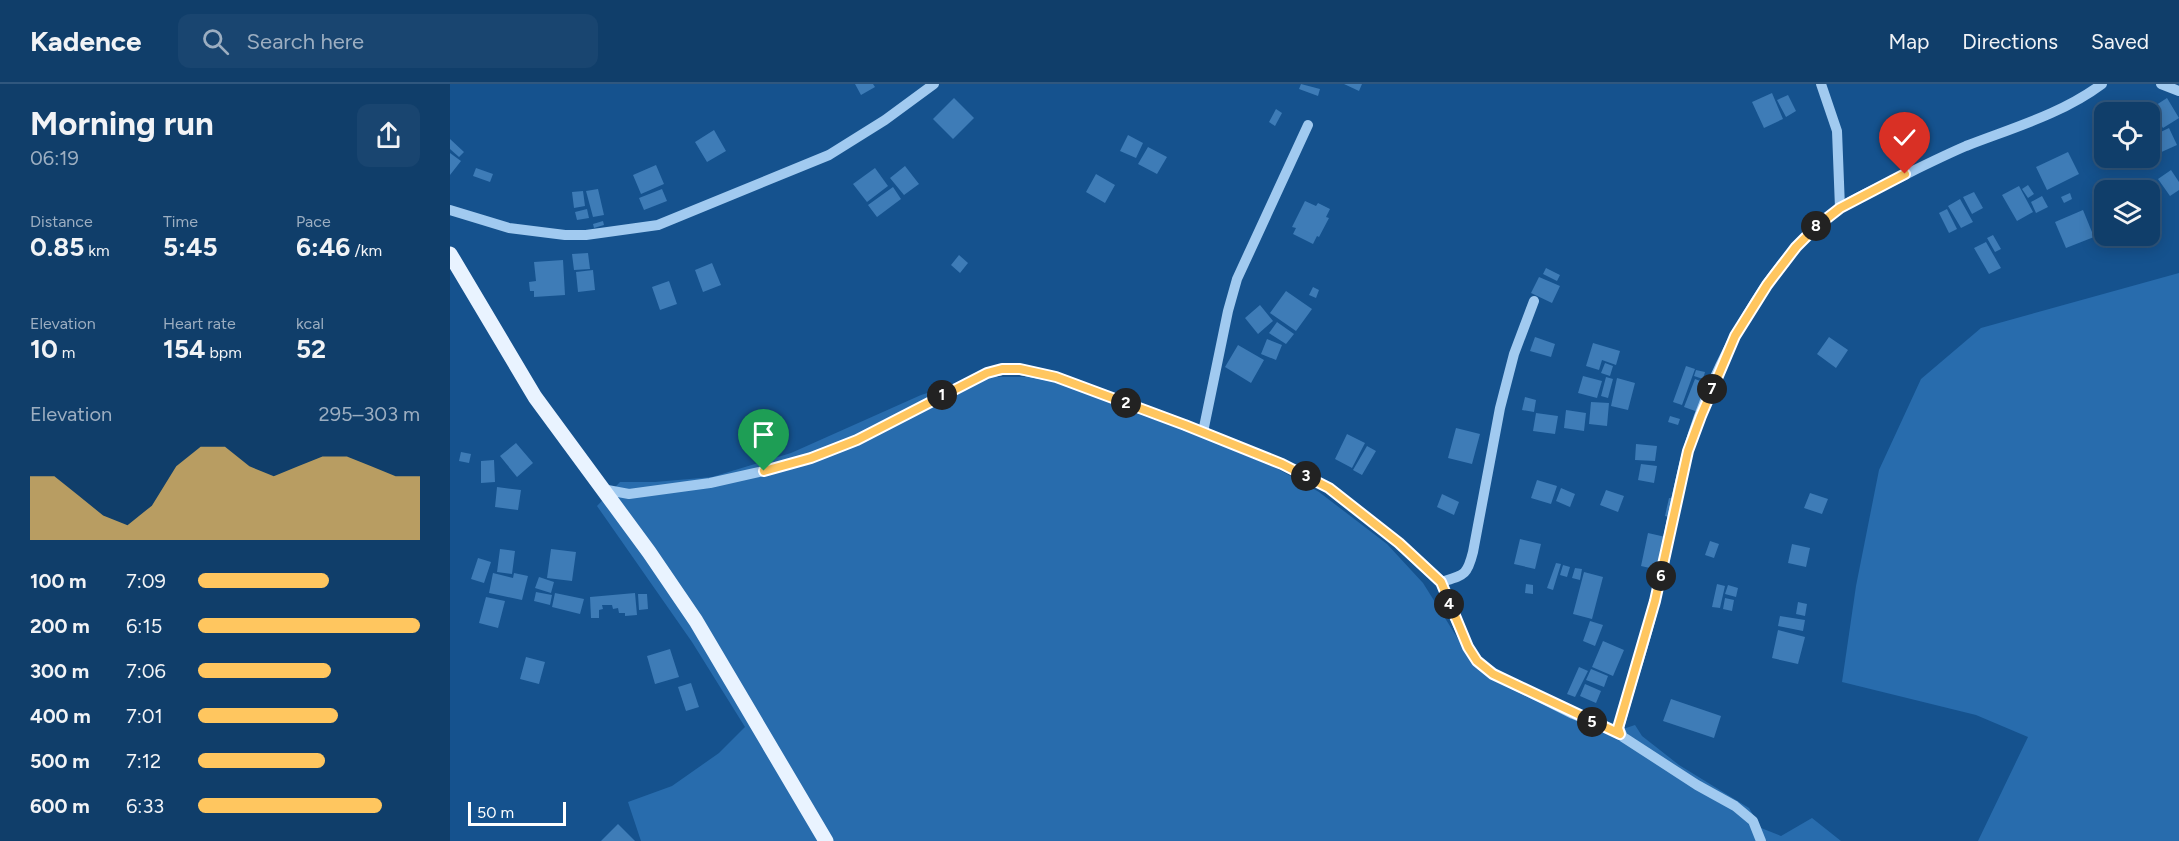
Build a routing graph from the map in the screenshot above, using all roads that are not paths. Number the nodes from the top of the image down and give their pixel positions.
1 (934, 84) edge
2 (1821, 84) edge
3 (2102, 84) edge
4 (2161, 84) edge
5 (2179, 92) edge
6 (1308, 125) dead end
7 (1840, 208) junction
8 (450, 210) edge
9 (450, 254) edge
10 (1534, 301) dead end
11 (1203, 432) junction
12 (602, 489) junction
13 (1441, 582) junction
14 (1620, 734) junction
15 (826, 841) edge
16 (1761, 841) edge

1 - 8 street
2 - 7 street
3 - 7 street
4 - 5 street
6 - 11 street
7 - 14 street
9 - 12 main road
10 - 13 street
11 - 12 street
11 - 13 street
12 - 15 main road
13 - 14 street
14 - 16 street

